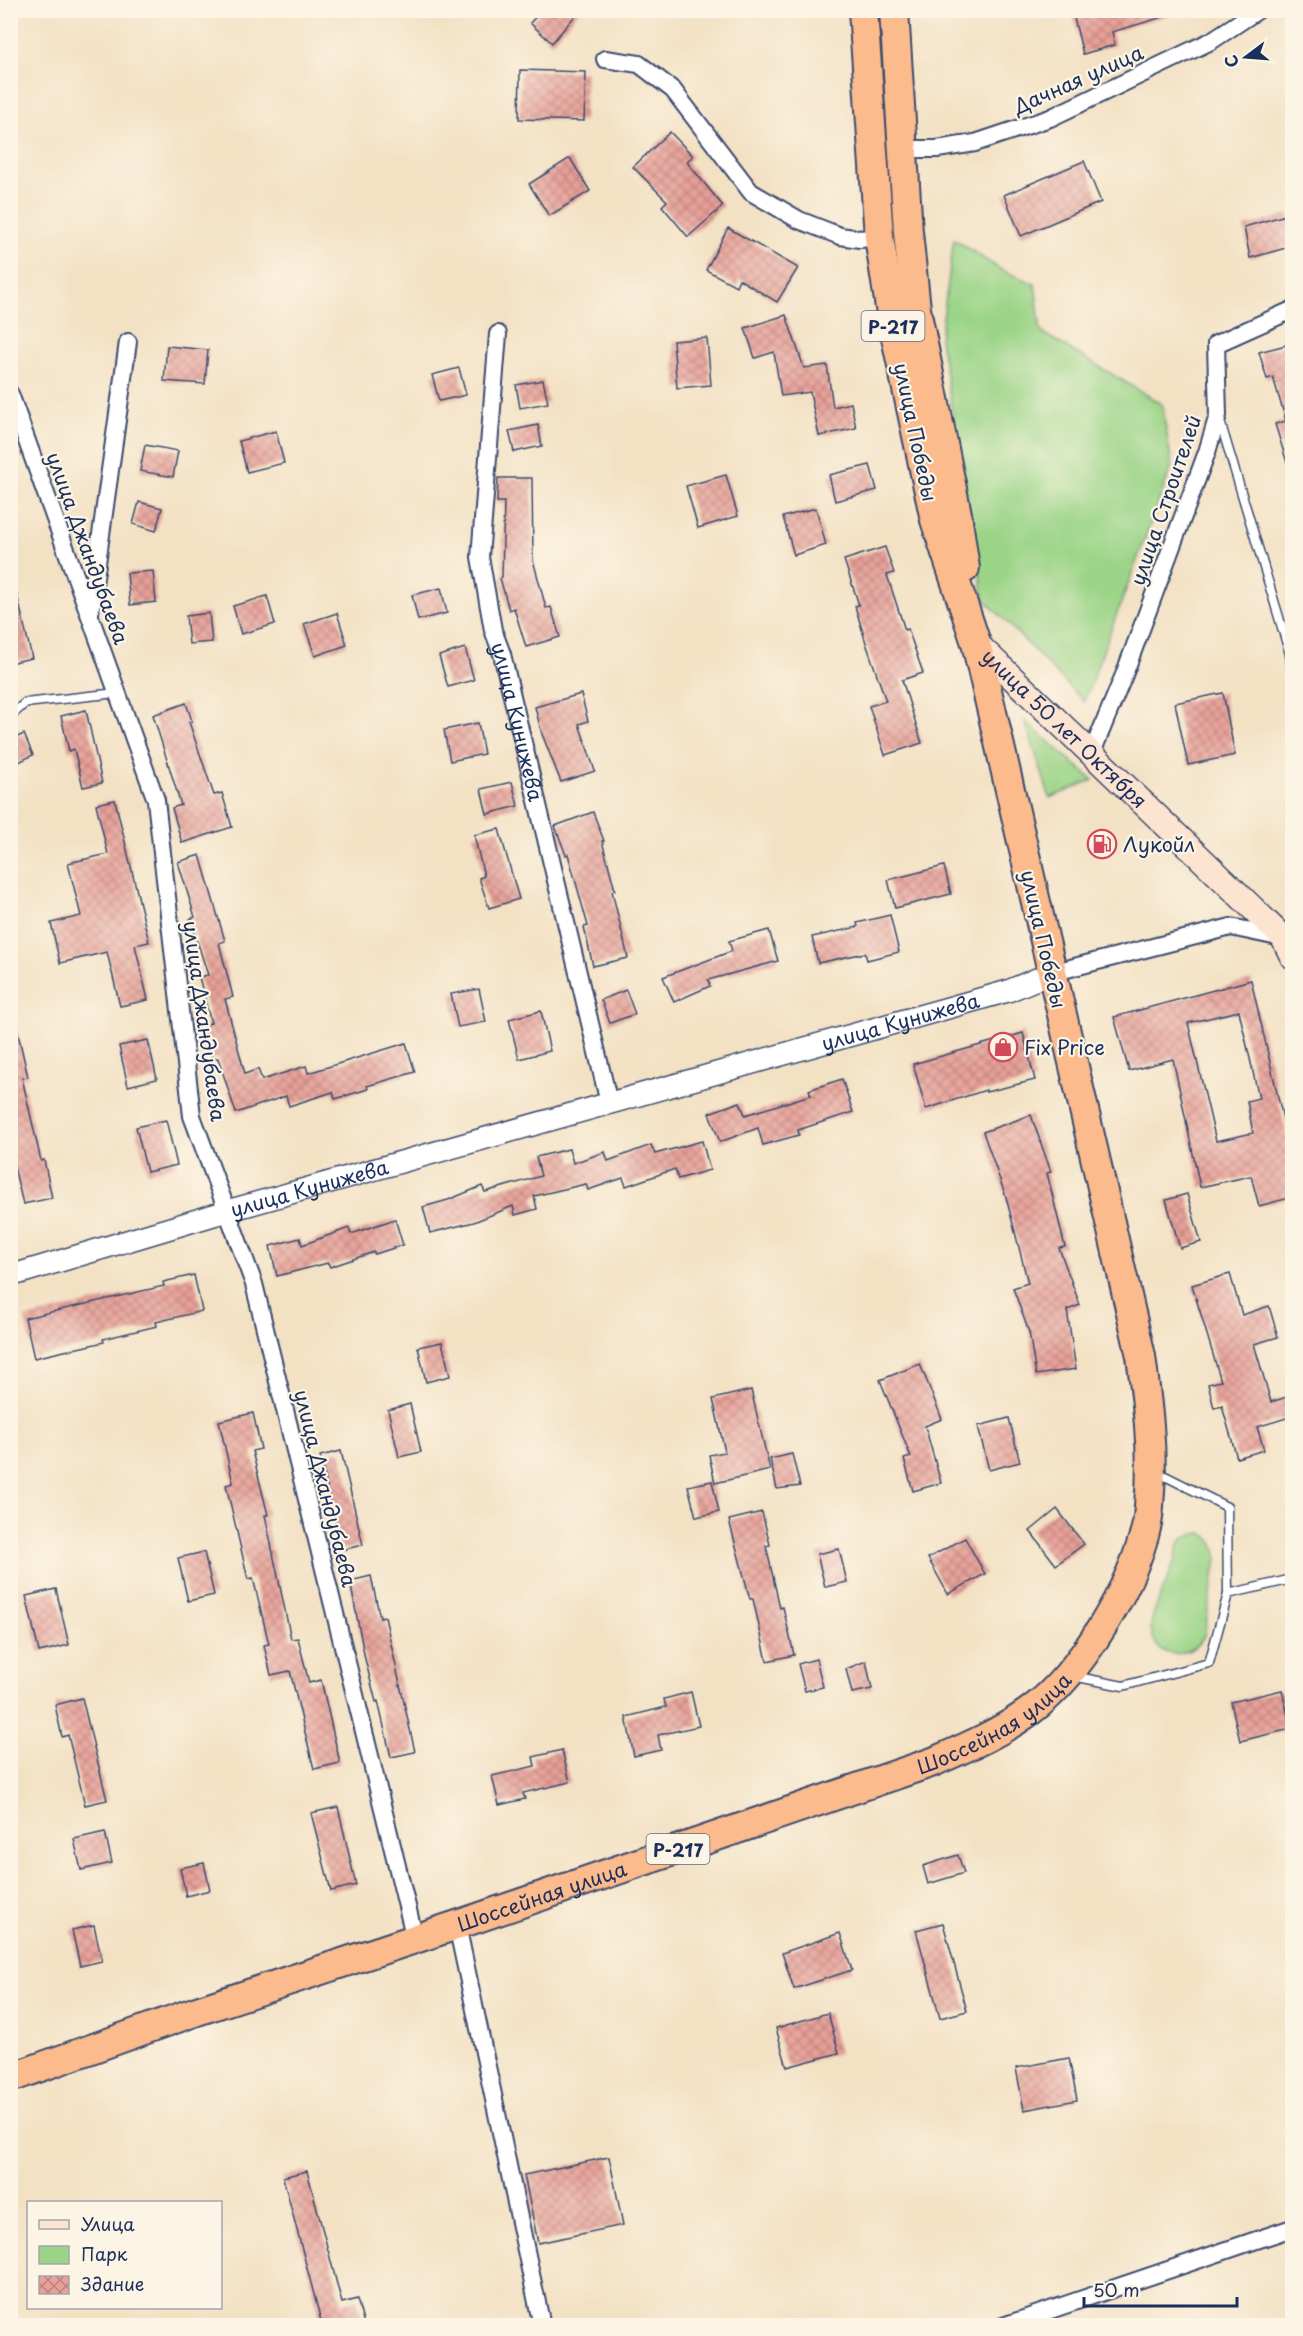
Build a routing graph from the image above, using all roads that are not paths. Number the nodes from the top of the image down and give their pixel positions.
1 (863, 10) edge
2 (894, 10) edge
3 (1258, 10) edge
4 (605, 59) dead end
5 (904, 150) junction
6 (879, 237) junction
7 (1293, 310) edge
8 (498, 334) dead end
9 (128, 342) dead end
10 (10, 394) edge
11 (1218, 415) junction
12 (90, 617) junction
13 (975, 638) junction
14 (1293, 670) edge
15 (117, 693) junction
16 (10, 717) edge
17 (1091, 755) junction
18 (1289, 945) edge
19 (1051, 973) junction
20 (609, 1103) junction
21 (227, 1211) junction
22 (10, 1276) edge
23 (1150, 1422) joint
24 (1151, 1469) junction
25 (1293, 1579) edge
26 (1228, 1594) junction
27 (1067, 1675) junction
28 (457, 1925) junction
29 (415, 1939) junction
30 (10, 2078) edge
31 (1293, 2228) edge
32 (542, 2325) edge
33 (1003, 2325) edge

1 - 6 highway, улица Победы / Р-217
2 - 5 highway, улица Победы / Р-217
3 - 5 street, Дачная улица
4 - 6 street
5 - 13 highway, улица Победы / Р-217
6 - 13 highway, улица Победы / Р-217
7 - 11 street, улица Строителей
8 - 20 street, улица Кунижева
9 - 12 street
10 - 12 street, улица Джандубаева
11 - 14 lane
11 - 17 street, улица Строителей
12 - 15 street, улица Джандубаева
13 - 17 main road, улица 50 лет Октября
13 - 19 highway, улица Победы / Р-217
15 - 16 lane
15 - 21 street, улица Джандубаева
17 - 18 main road, улица 50 лет Октября
18 - 19 street
19 - 20 street, улица Кунижева
19 - 23 highway, улица Победы / Р-217
20 - 21 street, улица Кунижева
21 - 22 street, улица Кунижева
21 - 29 street, улица Джандубаева
23 - 24 highway, Шоссейная улица / Р-217
24 - 26 lane
24 - 27 highway, Шоссейная улица / Р-217
25 - 26 lane
26 - 27 lane
27 - 28 highway, Шоссейная улица / Р-217
28 - 29 highway, Шоссейная улица / Р-217
28 - 32 street
29 - 30 highway, Шоссейная улица / Р-217
31 - 33 street

